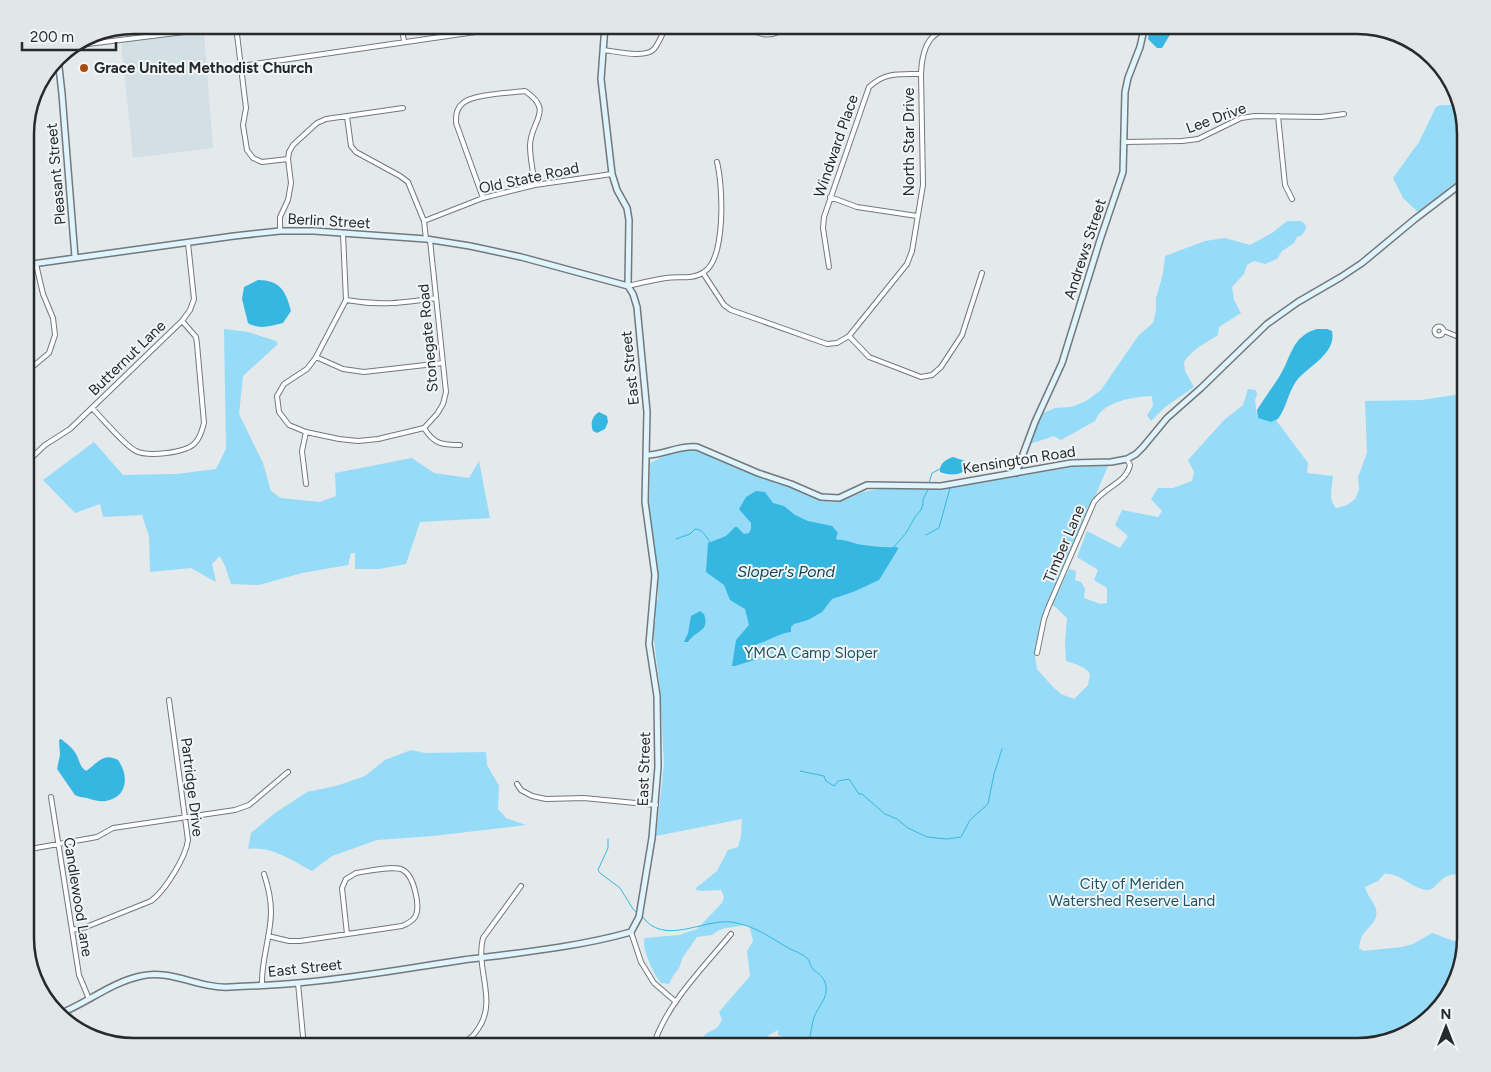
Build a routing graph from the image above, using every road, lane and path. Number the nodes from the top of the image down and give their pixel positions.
1 (173, 34) edge
2 (239, 34) edge
3 (403, 34) edge
4 (456, 34) edge
5 (604, 34) edge
6 (663, 34) edge
7 (936, 34) edge
8 (1143, 34) edge
9 (404, 41) junction
10 (90, 44) edge
11 (603, 50) junction
12 (241, 66) junction
13 (59, 68) edge
14 (920, 74) junction
15 (403, 108) dead end
16 (1344, 114) dead end
17 (1278, 116) junction
18 (347, 117) junction
19 (1125, 142) junction
20 (288, 159) junction
21 (717, 162) dead end
22 (612, 174) junction
23 (535, 185) junction
24 (1457, 187) edge
25 (830, 197) junction
26 (483, 198) junction
27 (1292, 199) dead end
28 (917, 216) junction
29 (424, 221) junction
30 (280, 231) junction
31 (343, 234) junction
32 (428, 240) junction
33 (188, 243) junction
34 (76, 258) junction
35 (36, 264) joint
36 (829, 267) dead end
37 (703, 273) junction
38 (982, 273) dead end
39 (628, 286) junction
40 (436, 298) junction
41 (346, 300) junction
42 (182, 321) junction
43 (1444, 331) dead end
44 (849, 336) junction
45 (1457, 336) edge
46 (316, 357) junction
47 (443, 364) junction
48 (34, 366) edge
49 (92, 408) junction
50 (424, 428) junction
51 (306, 432) junction
52 (460, 445) dead end
53 (34, 455) edge
54 (647, 455) junction
55 (1127, 458) junction
56 (1016, 473) junction
57 (306, 484) dead end
58 (1037, 653) dead end
59 (169, 700) dead end
60 (288, 772) dead end
61 (517, 784) dead end
62 (51, 797) dead end
63 (656, 804) junction
64 (186, 818) junction
65 (58, 844) junction
66 (34, 848) edge
67 (264, 874) dead end
68 (521, 886) dead end
69 (72, 930) junction
70 (632, 932) junction
71 (347, 934) junction
72 (731, 934) dead end
73 (268, 936) junction
74 (481, 958) junction
75 (298, 983) junction
76 (262, 985) junction
77 (89, 999) junction
78 (676, 1002) junction
79 (66, 1011) edge
80 (303, 1038) edge
81 (470, 1038) edge
82 (658, 1038) edge

1 - 10 street
2 - 12 street
3 - 9 street
4 - 9 street
5 - 11 street, East Street
6 - 11 street
7 - 14 street, North Star Drive
8 - 19 street, Andrews Street
9 - 12 street
11 - 22 street, East Street
12 - 20 street
13 - 34 street, Pleasant Street
14 - 25 street, Windward Place
14 - 28 street, North Star Drive
15 - 18 street
16 - 17 street, Lee Drive
17 - 19 street, Lee Drive
17 - 27 street
18 - 20 street
18 - 29 street, Stonegate Road
19 - 56 street, Andrews Street
20 - 30 street
21 - 37 street
22 - 23 street, Old State Road
22 - 39 street, East Street
23 - 26 street, Old State Road
23 - 26 street
24 - 55 street, Kensington Road
25 - 28 street
25 - 36 street, Windward Place
26 - 29 street, Old State Road
28 - 44 street, North Star Drive
29 - 32 street, Stonegate Road
30 - 31 street, Berlin Street
30 - 33 street, Berlin Street
31 - 32 street, Berlin Street
31 - 41 street
32 - 39 street, Berlin Street
32 - 40 street, Stonegate Road
33 - 34 street, Berlin Street
33 - 42 street, Butternut Lane
34 - 35 street, Berlin Street
35 - 48 street
37 - 39 street
37 - 44 street
38 - 44 street
39 - 54 street, East Street
40 - 41 street
40 - 47 street, Stonegate Road
41 - 46 street
42 - 49 street, Butternut Lane
42 - 49 street
43 - 45 street
46 - 47 street
46 - 51 street
47 - 50 street, Stonegate Road
49 - 53 street, Butternut Lane
50 - 51 street
50 - 52 street
51 - 57 street
54 - 56 street, Kensington Road
54 - 63 street, East Street
55 - 56 street, Kensington Road
55 - 58 street, Timber Lane
59 - 64 street, Partridge Drive
60 - 64 street
61 - 63 street
62 - 65 street, Candlewood Lane
63 - 70 street, East Street
64 - 65 street
64 - 69 street, Partridge Drive
65 - 66 street
65 - 69 street, Candlewood Lane
67 - 73 street
68 - 74 street
69 - 77 street, Candlewood Lane
70 - 74 street, East Street
70 - 78 street
71 - 71 street
71 - 73 street
72 - 78 street
73 - 76 street
74 - 75 street, East Street
74 - 81 street
75 - 76 street, East Street
75 - 80 street
76 - 77 street, East Street
77 - 79 street, East Street
78 - 82 street

